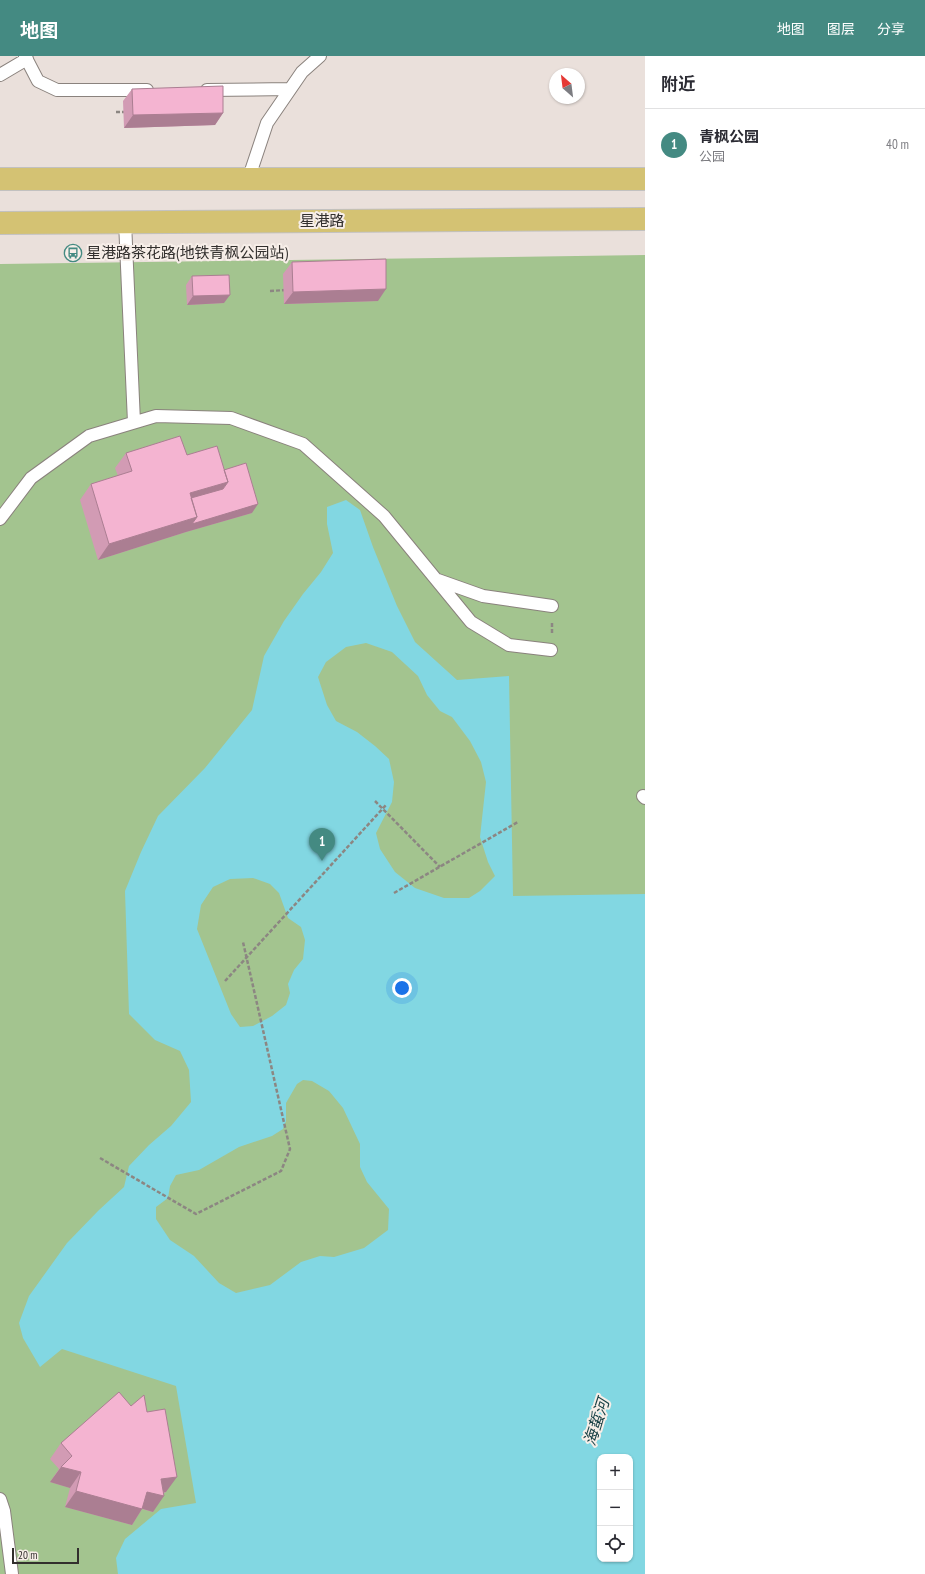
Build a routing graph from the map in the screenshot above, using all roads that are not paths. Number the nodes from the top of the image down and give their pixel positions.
1 (320, 56) edge
2 (26, 58) edge
3 (0, 75) edge
4 (290, 89) junction
5 (158, 90) edge
6 (197, 90) edge
7 (0, 179) edge
8 (248, 180) junction
9 (645, 180) edge
10 (645, 219) edge
11 (126, 222) junction
12 (0, 223) edge
13 (134, 422) junction
14 (0, 519) edge
15 (437, 580) junction
16 (552, 606) road end
17 (551, 650) road end
18 (0, 1499) edge
19 (12, 1574) edge

1 - 4 lane
2 - 3 lane
2 - 5 lane
4 - 6 lane
4 - 8 lane
7 - 8 main road
8 - 9 main road
10 - 11 main road, 星港路
11 - 12 main road, 星港路
11 - 13 lane
13 - 14 lane
13 - 15 lane
15 - 16 lane
15 - 17 lane
18 - 19 lane

